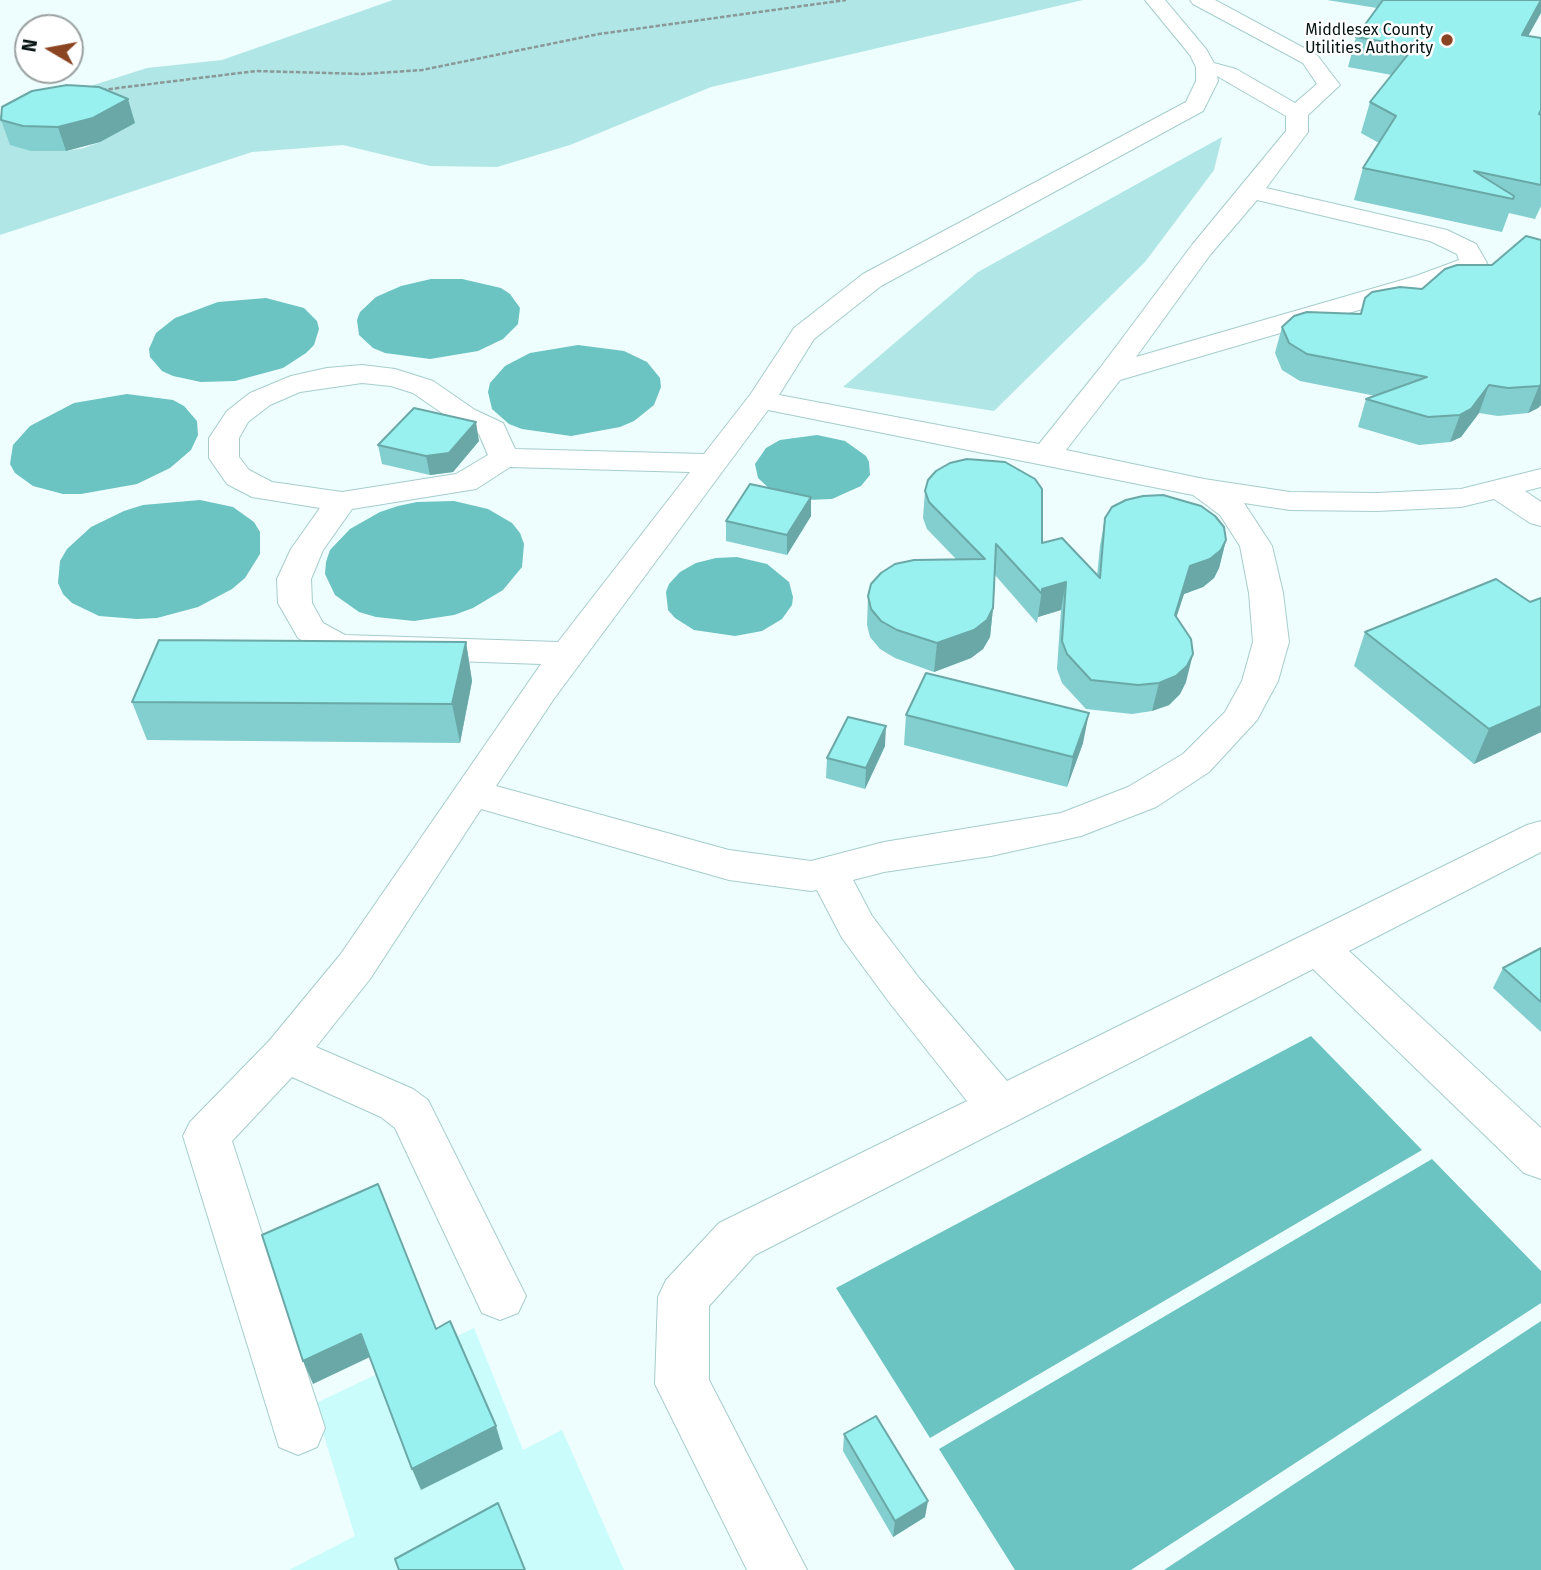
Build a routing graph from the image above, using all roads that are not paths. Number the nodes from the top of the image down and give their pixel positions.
1 (1155, 0) edge
2 (1200, 0) edge
3 (1206, 66) junction
4 (1297, 113) junction
5 (1251, 192) junction
6 (1110, 374) junction
7 (761, 400) junction
8 (1046, 455) junction
9 (504, 458) junction
10 (714, 463) junction
11 (1541, 478) edge
12 (1203, 488) junction
13 (1498, 488) junction
14 (342, 501) junction
15 (1541, 516) edge
16 (569, 654) junction
17 (472, 793) junction
18 (1541, 835) edge
19 (828, 871) junction
20 (1319, 948) junction
21 (285, 1054) junction
22 (1000, 1107) junction
23 (1541, 1158) edge
24 (500, 1296) dead end
25 (298, 1428) dead end
26 (778, 1570) edge

1 - 3 lane
2 - 4 lane
3 - 4 lane
3 - 7 lane
4 - 5 lane
5 - 6 lane
5 - 6 lane
6 - 8 lane
7 - 8 lane
7 - 10 lane
8 - 12 lane
9 - 10 lane
9 - 14 lane
9 - 14 lane
10 - 16 lane
11 - 13 lane
12 - 13 lane
12 - 19 lane
13 - 15 lane
14 - 16 lane
16 - 17 lane
17 - 19 lane
17 - 21 lane
18 - 20 lane
19 - 22 lane
20 - 22 lane
20 - 23 lane
21 - 24 lane
21 - 25 lane
22 - 26 lane

